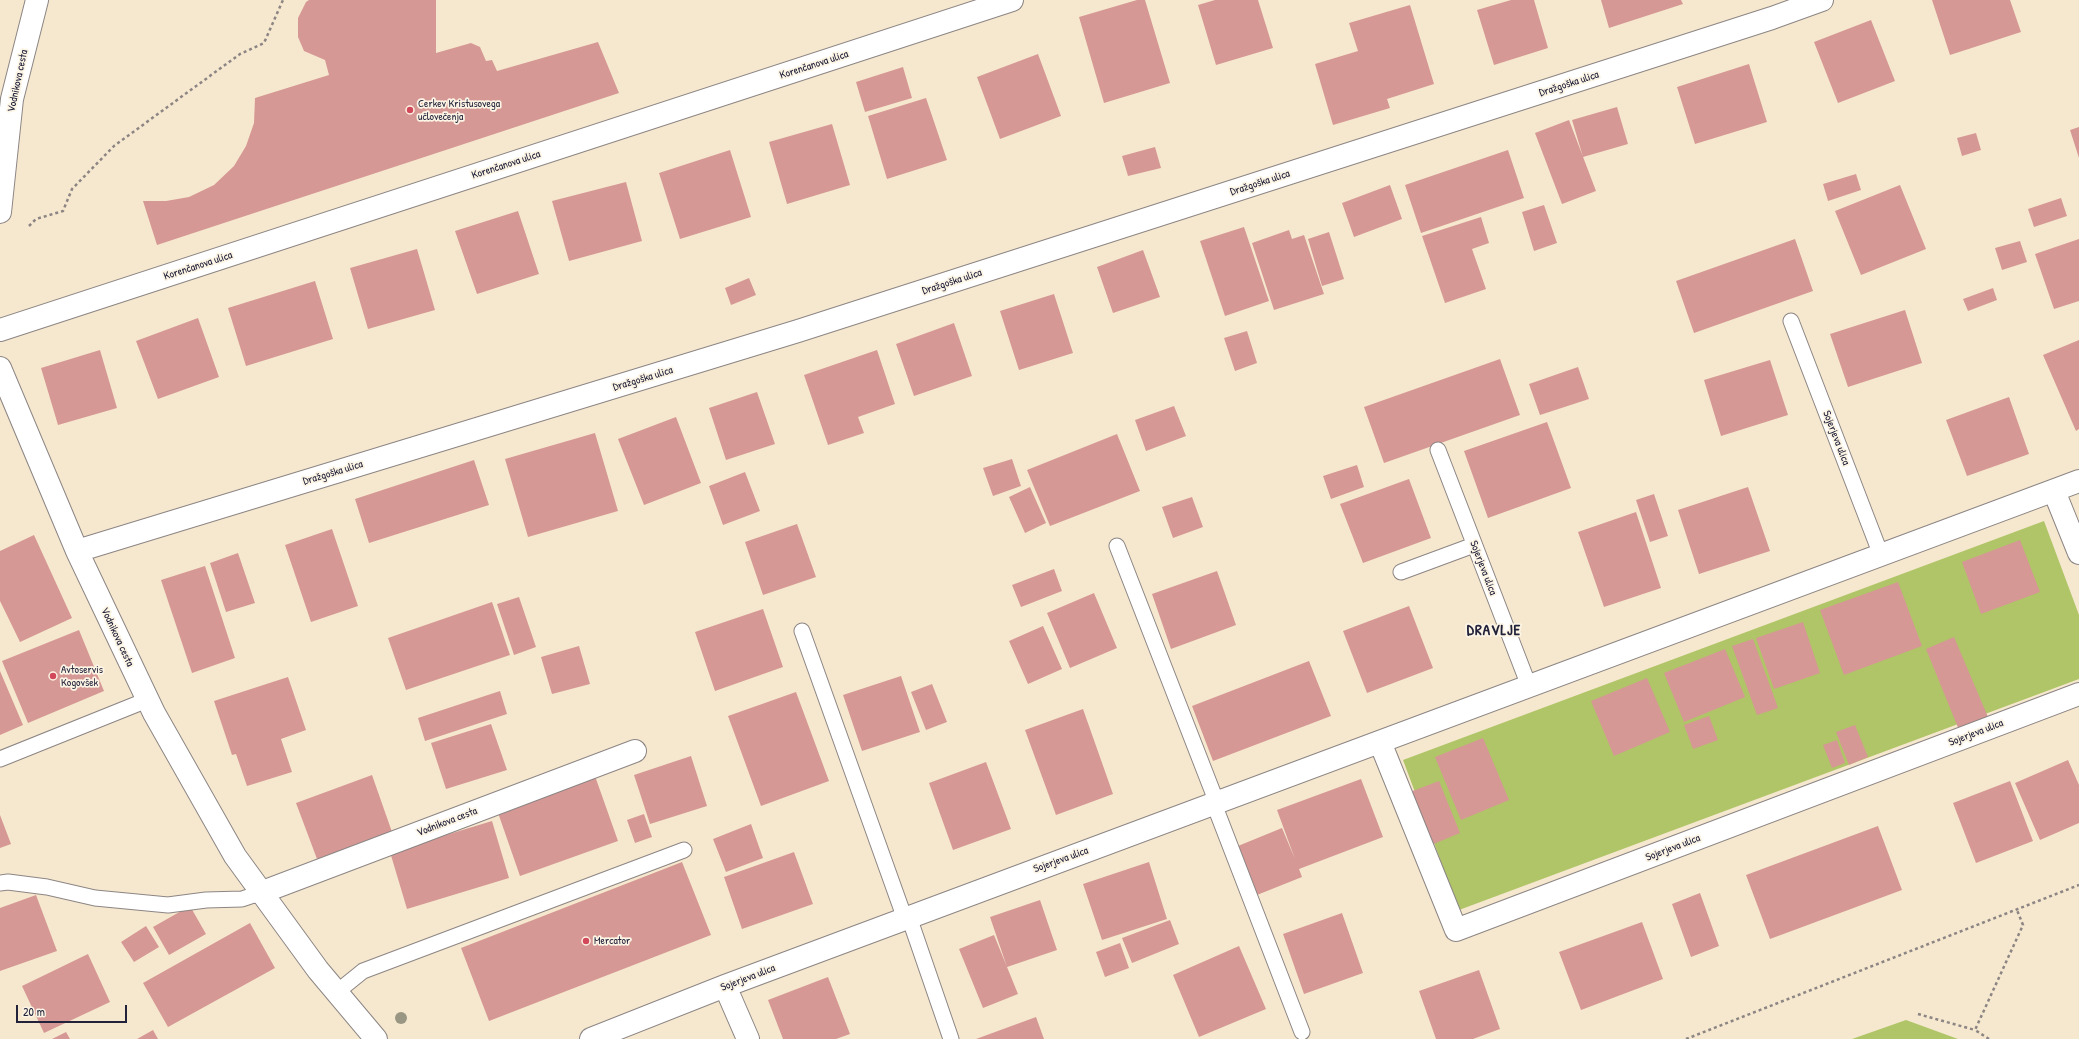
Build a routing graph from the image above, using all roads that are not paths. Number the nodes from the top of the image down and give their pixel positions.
1 (37, 0) edge
2 (1012, 0) edge
3 (1822, 0) edge
4 (0, 212) edge
5 (1791, 321) dead end
6 (0, 330) edge
7 (0, 368) edge
8 (1438, 450) dead end
9 (2079, 481) edge
10 (2054, 490) junction
11 (1474, 545) junction
12 (1117, 546) dead end
13 (77, 551) junction
14 (2079, 553) edge
15 (1881, 555) junction
16 (1401, 572) dead end
17 (802, 631) dead end
18 (1530, 686) junction
19 (2079, 694) edge
20 (147, 700) junction
21 (1380, 742) junction
22 (635, 751) dead end
23 (0, 759) edge
24 (1215, 803) junction
25 (684, 850) dead end
26 (0, 883) edge
27 (260, 893) junction
28 (907, 918) junction
29 (725, 986) junction
30 (337, 992) junction
31 (1302, 1032) dead end
32 (376, 1039) edge
33 (591, 1039) edge
34 (748, 1039) edge
35 (951, 1039) edge

1 - 4 street, Vodnikova cesta
2 - 6 street, Korenčanova ulica
3 - 13 street, Dražgoška ulica
5 - 15 lane, Sojerjeva ulica
7 - 13 street, Vodnikova cesta
8 - 11 lane, Sojerjeva ulica
9 - 10 street, Sojerjeva ulica
10 - 14 street
10 - 15 street, Sojerjeva ulica
11 - 16 lane
11 - 18 lane, Sojerjeva ulica
12 - 24 lane
13 - 20 street, Vodnikova cesta
15 - 18 street, Sojerjeva ulica
17 - 28 lane
18 - 21 street, Sojerjeva ulica
19 - 21 street, Sojerjeva ulica
20 - 23 lane
20 - 27 street, Vodnikova cesta
21 - 24 street, Sojerjeva ulica
22 - 27 street, Vodnikova cesta
24 - 28 street, Sojerjeva ulica
24 - 31 lane
25 - 30 lane
26 - 27 lane
27 - 30 street, Vodnikova cesta
28 - 29 street, Sojerjeva ulica
28 - 35 lane
29 - 33 street, Sojerjeva ulica
29 - 34 street
30 - 32 street, Vodnikova cesta

